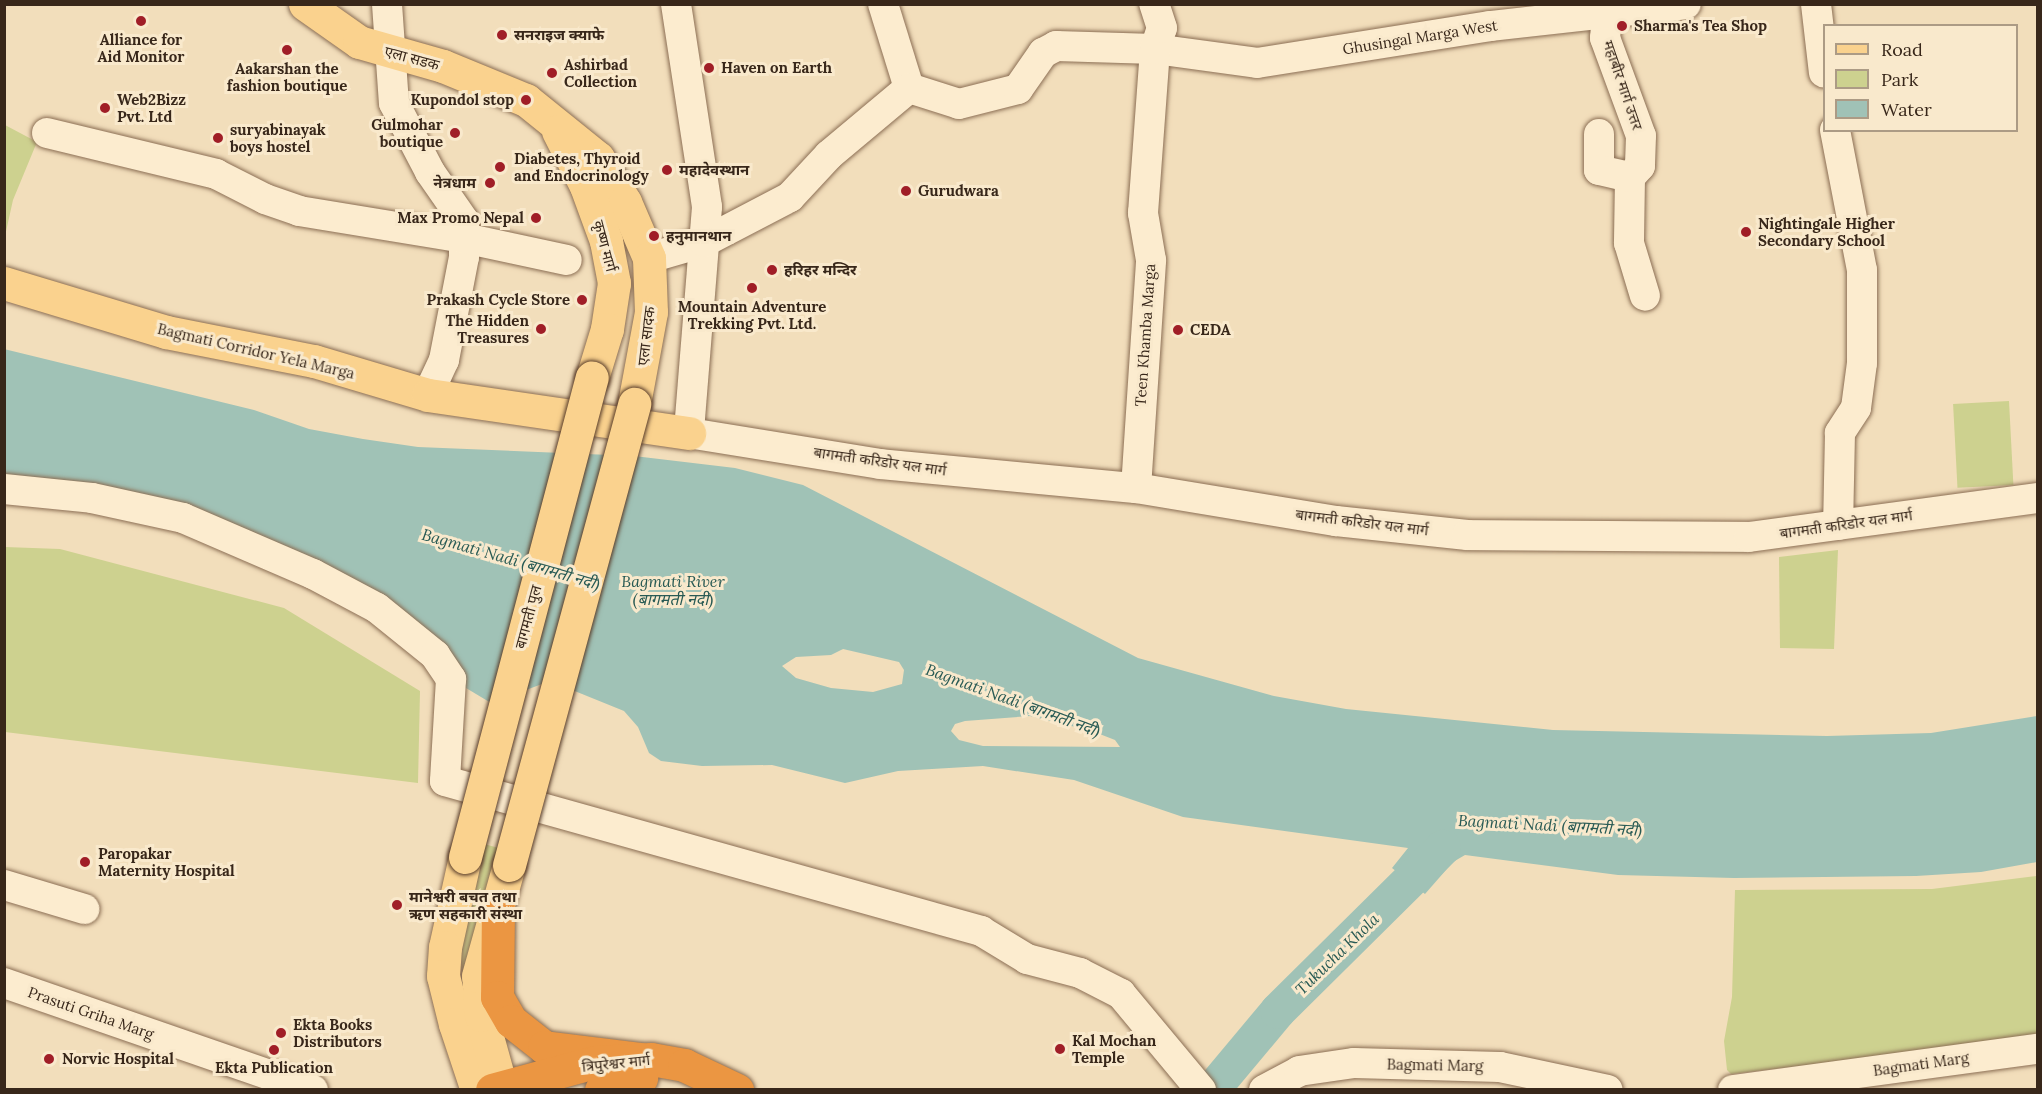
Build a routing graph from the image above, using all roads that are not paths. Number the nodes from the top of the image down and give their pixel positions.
1 (304, 4) edge
2 (387, 4) edge
3 (676, 4) edge
4 (883, 4) edge
5 (1154, 4) edge
6 (1686, 4) edge
7 (1816, 4) edge
8 (1608, 8) edge
9 (1155, 49) junction
10 (389, 53) junction
11 (1823, 64) edge
12 (909, 88) junction
13 (553, 122) junction
14 (1835, 132) edge
15 (47, 133) dead end
16 (1599, 134) dead end
17 (1630, 177) junction
18 (464, 238) junction
19 (704, 242) junction
20 (648, 258) junction
21 (567, 260) dead end
22 (4, 283) edge
23 (1645, 296) dead end
24 (592, 378) joint
25 (428, 395) junction
26 (689, 433) junction
27 (1136, 488) junction
28 (4, 489) edge
29 (2037, 498) edge
30 (1838, 525) junction
31 (4, 885) edge
32 (498, 907) junction
33 (84, 909) dead end
34 (4, 983) edge
35 (2037, 1049) edge
36 (641, 1068) junction
37 (1191, 1079) edge
38 (314, 1089) edge
39 (493, 1089) edge
40 (559, 1089) edge
41 (601, 1089) edge
42 (695, 1089) edge
43 (737, 1089) edge
44 (1264, 1089) edge
45 (1608, 1089) edge
46 (1733, 1089) edge

1 - 10 main road, एला सडक
2 - 10 street
3 - 19 street
4 - 12 street
5 - 9 street, Teen Khamba Marga
6 - 8 street, Ghusingal Marga West
7 - 11 street
8 - 9 street, Ghusingal Marga West
8 - 17 street, महाबीर मार्ग उत्तर
9 - 12 street, Ghusingal Marga West
9 - 27 street, Teen Khamba Marga
10 - 13 main road, एला सडक
10 - 18 street
12 - 19 street
13 - 20 main road, एला सादक
13 - 24 main road, कृष्ण मार्ग
14 - 30 street
15 - 18 street
16 - 17 street
17 - 23 street, महाबीर मार्ग उत्तर
18 - 21 street
18 - 25 street
19 - 20 street
19 - 26 street
20 - 32 main road, एला सादक, bridge
22 - 25 main road, Bagmati Corridor Yela Marga
24 - 39 main road, बागमती पुल, bridge
25 - 26 main road, Bagmati Corridor Yela Marga
26 - 27 street, बागमती करिडोर यल मार्ग
27 - 30 street, बागमती करिडोर यल मार्ग
28 - 37 street
29 - 30 street, बागमती करिडोर यल मार्ग
31 - 33 street
32 - 36 highway
32 - 39 main road
34 - 38 street, Prasuti Griha Marg
35 - 46 street, Bagmati Marg
36 - 39 highway, त्रिपुरेश्वर मार्ग
36 - 40 highway, त्रिपुरेश्वर मार्ग
36 - 41 highway
36 - 42 highway, त्रिपुरेश्वर मार्ग
36 - 43 highway, त्रिपुरेश्वर मार्ग
44 - 45 street, Bagmati Marg

